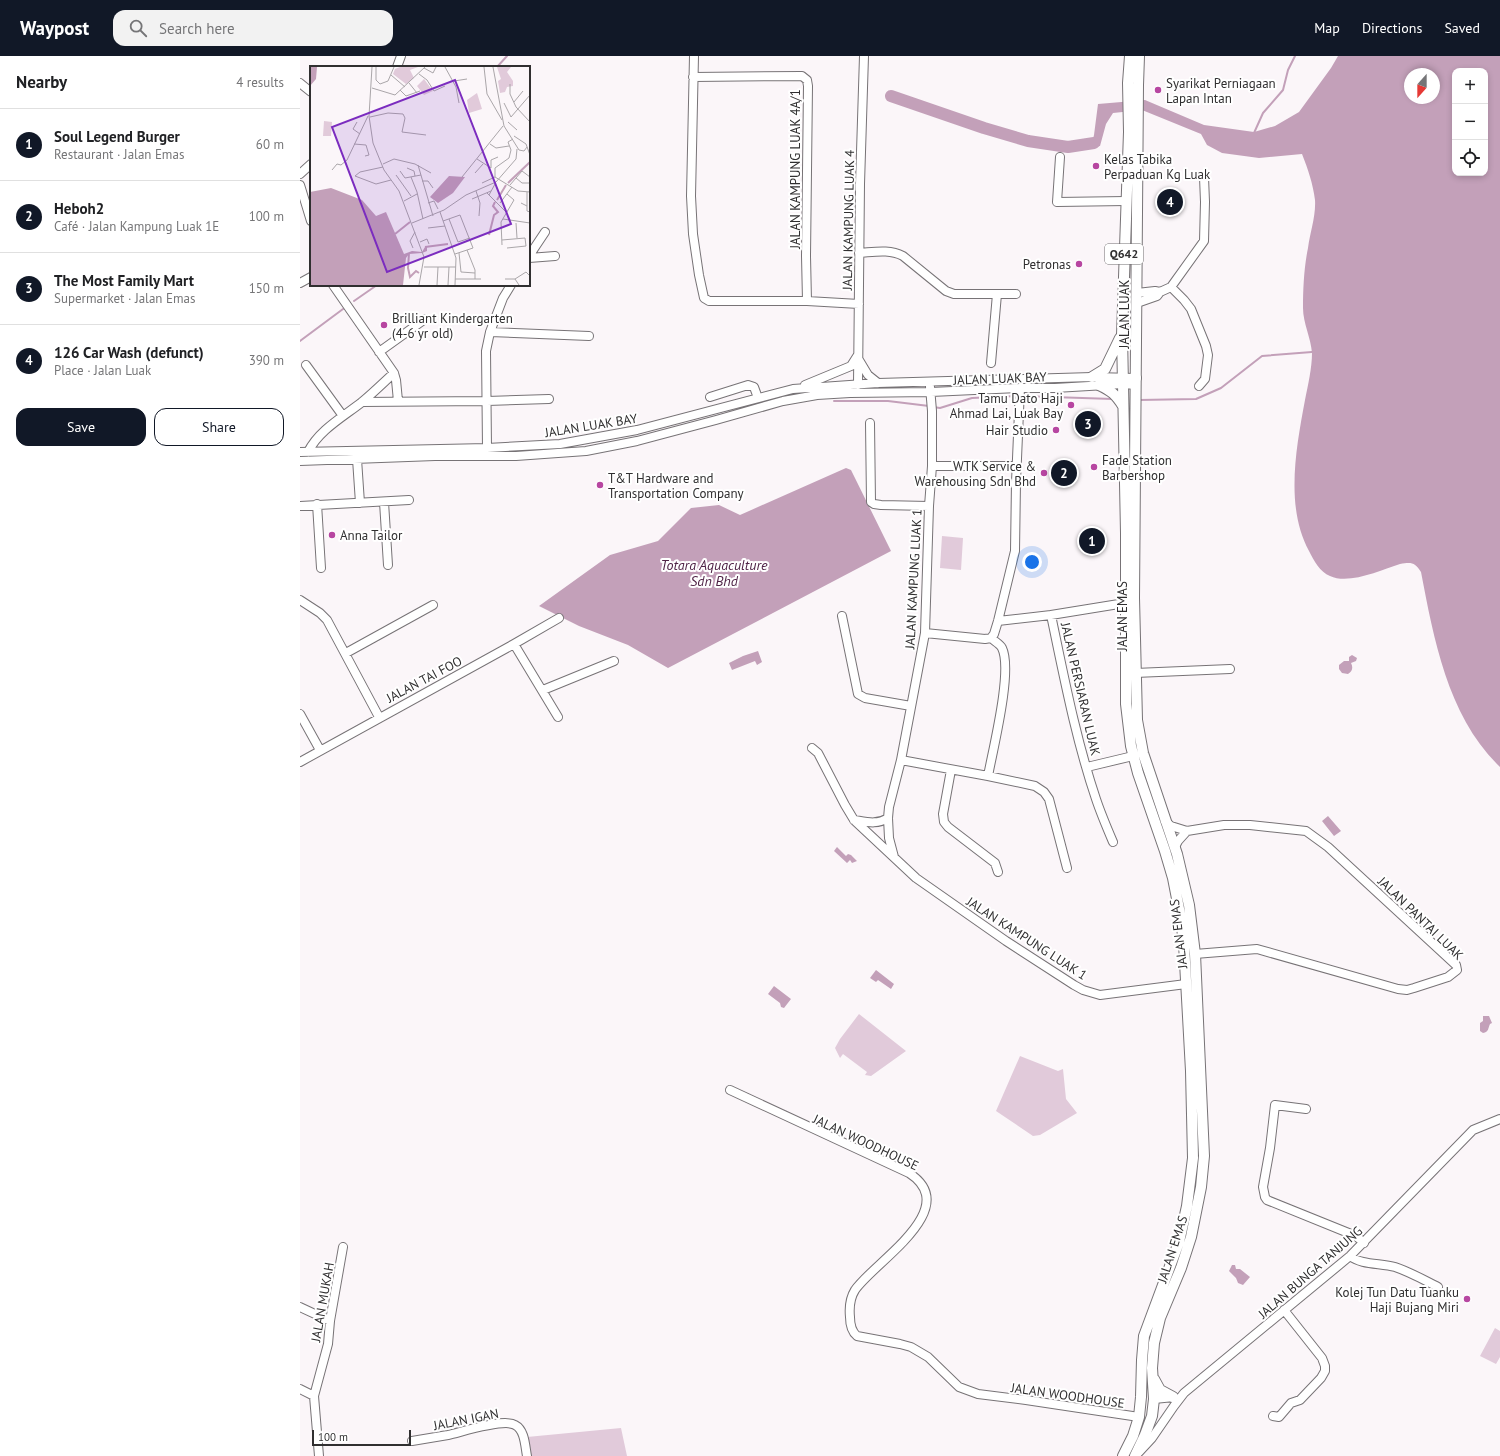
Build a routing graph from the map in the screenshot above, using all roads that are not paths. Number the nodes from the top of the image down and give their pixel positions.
1 (401, 56) edge
2 (694, 56) edge
3 (864, 56) edge
4 (1130, 56) edge
5 (1139, 56) edge
6 (397, 66) edge
7 (693, 72) junction
8 (300, 83) edge
9 (1133, 84) junction
10 (310, 91) edge
11 (1134, 132) junction
12 (1060, 157) dead end
13 (310, 165) edge
14 (300, 174) edge
15 (1204, 177) dead end
16 (300, 185) edge
17 (1126, 201) junction
18 (310, 218) edge
19 (545, 232) dead end
20 (859, 253) junction
21 (530, 255) edge
22 (555, 256) dead end
23 (530, 257) edge
24 (310, 278) edge
25 (300, 283) edge
26 (334, 286) edge
27 (510, 286) edge
28 (1171, 287) junction
29 (997, 294) junction
30 (1016, 294) dead end
31 (1137, 298) junction
32 (807, 301) junction
33 (859, 304) junction
34 (425, 319) dead end
35 (490, 332) junction
36 (1122, 335) junction
37 (589, 336) dead end
38 (379, 352) junction
39 (858, 357) junction
40 (991, 362) dead end
41 (306, 365) dead end
42 (394, 373) junction
43 (1092, 377) junction
44 (1123, 380) junction
45 (1136, 382) junction
46 (878, 383) junction
47 (929, 383) junction
48 (858, 385) junction
49 (1100, 386) junction
50 (1199, 386) dead end
51 (1020, 388) junction
52 (793, 389) junction
53 (865, 392) junction
54 (850, 393) junction
55 (931, 396) junction
56 (710, 397) dead end
57 (549, 398) dead end
58 (758, 398) junction
59 (1137, 400) joint
60 (398, 401) junction
61 (487, 401) junction
62 (1122, 401) junction
63 (362, 402) junction
64 (343, 416) junction
65 (870, 422) dead end
66 (487, 448) junction
67 (304, 452) edge
68 (357, 459) junction
69 (300, 461) edge
70 (932, 466) junction
71 (1017, 466) junction
72 (409, 500) dead end
73 (384, 502) junction
74 (360, 503) junction
75 (317, 504) junction
76 (300, 506) edge
77 (928, 506) junction
78 (388, 565) dead end
79 (321, 568) dead end
80 (300, 600) edge
81 (1126, 603) junction
82 (433, 605) dead end
83 (1051, 615) junction
84 (842, 616) dead end
85 (559, 618) dead end
86 (998, 621) junction
87 (925, 633) junction
88 (991, 638) junction
89 (514, 644) junction
90 (346, 653) junction
91 (614, 661) dead end
92 (1230, 669) dead end
93 (1135, 673) junction
94 (543, 690) junction
95 (911, 706) junction
96 (300, 714) edge
97 (379, 717) junction
98 (558, 717) dead end
99 (812, 748) dead end
100 (320, 750) junction
101 (1133, 756) junction
102 (901, 760) junction
103 (300, 762) edge
104 (1087, 767) junction
105 (951, 770) junction
106 (988, 776) junction
107 (888, 818) junction
108 (854, 820) junction
109 (1165, 821) junction
110 (1186, 831) junction
111 (1113, 842) dead end
112 (1175, 847) junction
113 (894, 857) junction
114 (1067, 868) dead end
115 (998, 872) dead end
116 (1195, 954) junction
117 (1186, 984) junction
118 (730, 1090) dead end
119 (1306, 1109) dead end
120 (1500, 1119) edge
121 (1364, 1243) junction
122 (343, 1247) dead end
123 (1350, 1256) junction
124 (1438, 1286) dead end
125 (300, 1307) edge
126 (1284, 1310) junction
127 (330, 1321) junction
128 (1154, 1379) junction
129 (300, 1389) edge
130 (1184, 1393) junction
131 (314, 1396) junction
132 (1173, 1397) junction
133 (1154, 1399) junction
134 (1273, 1416) dead end
135 (1139, 1417) junction
136 (412, 1442) dead end
137 (317, 1455) edge
138 (527, 1456) edge
139 (1123, 1456) edge
140 (1135, 1456) edge

1 - 6 street
2 - 7 street
3 - 20 street, JALAN KAMPUNG LUAK 4
4 - 9 main road, JALAN LUAK / Q642
5 - 9 main road, JALAN LUAK / Q642
7 - 32 street
7 - 32 street, JALAN KAMPUNG LUAK 4A/1
8 - 10 street
9 - 11 main road, JALAN LUAK / Q642
11 - 17 main road, JALAN LUAK / Q642
11 - 31 main road, JALAN LUAK / Q642
12 - 17 street
13 - 14 street
15 - 28 street
16 - 18 street
17 - 36 main road, JALAN LUAK / Q642
19 - 21 street
20 - 29 street
20 - 33 street, JALAN KAMPUNG LUAK 4
22 - 23 street
24 - 25 street
26 - 38 street
27 - 35 street
28 - 31 street
28 - 50 street
29 - 30 street
29 - 40 street
31 - 45 main road, JALAN LUAK / Q642
32 - 33 street
33 - 39 street, JALAN KAMPUNG LUAK 4
34 - 38 street
35 - 37 street
35 - 61 street
36 - 43 main road
36 - 44 main road, JALAN LUAK / Q642
38 - 42 street
39 - 46 street
39 - 48 street, JALAN KAMPUNG LUAK 4
39 - 52 street
41 - 64 street
42 - 60 street
42 - 63 street
43 - 44 street, JALAN LUAK BAY
43 - 47 street, JALAN LUAK BAY
44 - 45 street, JALAN LUAK BAY
44 - 49 street, JALAN LUAK BAY
44 - 62 main road, JALAN LUAK
45 - 59 main road, JALAN LUAK
46 - 47 street, JALAN LUAK BAY
46 - 48 street, JALAN LUAK BAY
47 - 55 street, JALAN KAMPUNG LUAK 1
48 - 52 street, JALAN LUAK BAY
48 - 53 street
48 - 54 street
49 - 51 street, JALAN LUAK BAY
49 - 62 main road
51 - 55 street, JALAN LUAK BAY
51 - 71 street
52 - 58 street, JALAN LUAK BAY
53 - 54 street, JALAN LUAK BAY
53 - 55 street, JALAN LUAK BAY
54 - 68 street, JALAN LUAK BAY
55 - 70 street, JALAN KAMPUNG LUAK 1
56 - 58 street
57 - 61 street
58 - 66 street, JALAN LUAK BAY
59 - 93 main road, JALAN EMAS
60 - 61 street
60 - 63 street
61 - 66 street
62 - 81 main road, JALAN EMAS
63 - 64 street
64 - 67 street
65 - 77 street
66 - 67 street, JALAN LUAK BAY
68 - 69 street, JALAN LUAK BAY
68 - 74 street
70 - 71 street
70 - 77 street, JALAN KAMPUNG LUAK 1
71 - 86 street
72 - 73 street
73 - 74 street
73 - 78 street
74 - 75 street
75 - 76 street
75 - 79 street
77 - 87 street, JALAN KAMPUNG LUAK 1
80 - 90 street
81 - 83 street
81 - 101 main road, JALAN EMAS
82 - 90 street
83 - 86 street
83 - 104 street, JALAN PERSIARAN LUAK
84 - 95 street
85 - 89 street, JALAN TAI FOO
86 - 88 street
87 - 88 street
87 - 95 street, JALAN KAMPUNG LUAK 1
88 - 106 street
89 - 94 street
89 - 97 street, JALAN TAI FOO
90 - 97 street
91 - 94 street
92 - 93 street
93 - 109 main road, JALAN EMAS
94 - 98 street
95 - 102 street, JALAN KAMPUNG LUAK 1
96 - 100 street
97 - 100 street, JALAN TAI FOO
99 - 108 street, JALAN KAMPUNG LUAK 1
100 - 103 street, JALAN TAI FOO
101 - 104 street, JALAN PERSIARAN LUAK
101 - 117 main road, JALAN EMAS
102 - 105 street
102 - 107 street, JALAN KAMPUNG LUAK 1
104 - 111 street, JALAN PERSIARAN LUAK
105 - 106 street
105 - 115 street
106 - 114 street
107 - 108 street
107 - 113 street, JALAN KAMPUNG LUAK 1
108 - 113 street, JALAN KAMPUNG LUAK 1
109 - 110 street
109 - 112 main road, JALAN EMAS
110 - 112 street
110 - 116 street, JALAN PANTAI LUAK
112 - 116 main road, JALAN EMAS
113 - 117 street, JALAN KAMPUNG LUAK 1
116 - 128 main road, JALAN EMAS
117 - 135 main road, JALAN EMAS
118 - 135 street, JALAN WOODHOUSE
119 - 121 street
120 - 121 street, JALAN BUNGA TANJUNG
121 - 123 street, JALAN BUNGA TANJUNG
122 - 127 street, JALAN MUKAH
123 - 124 street
123 - 126 street, JALAN BUNGA TANJUNG
125 - 127 street
126 - 130 street, JALAN BUNGA TANJUNG
126 - 134 street
127 - 131 street, JALAN MUKAH
128 - 132 main road
128 - 133 main road, JALAN EMAS
129 - 131 street
130 - 132 street
130 - 140 street
131 - 137 street, JALAN MUKAH
132 - 133 street
133 - 135 main road
133 - 140 main road, JALAN EMAS
135 - 139 main road, JALAN EMAS
136 - 138 street, JALAN IGAN

